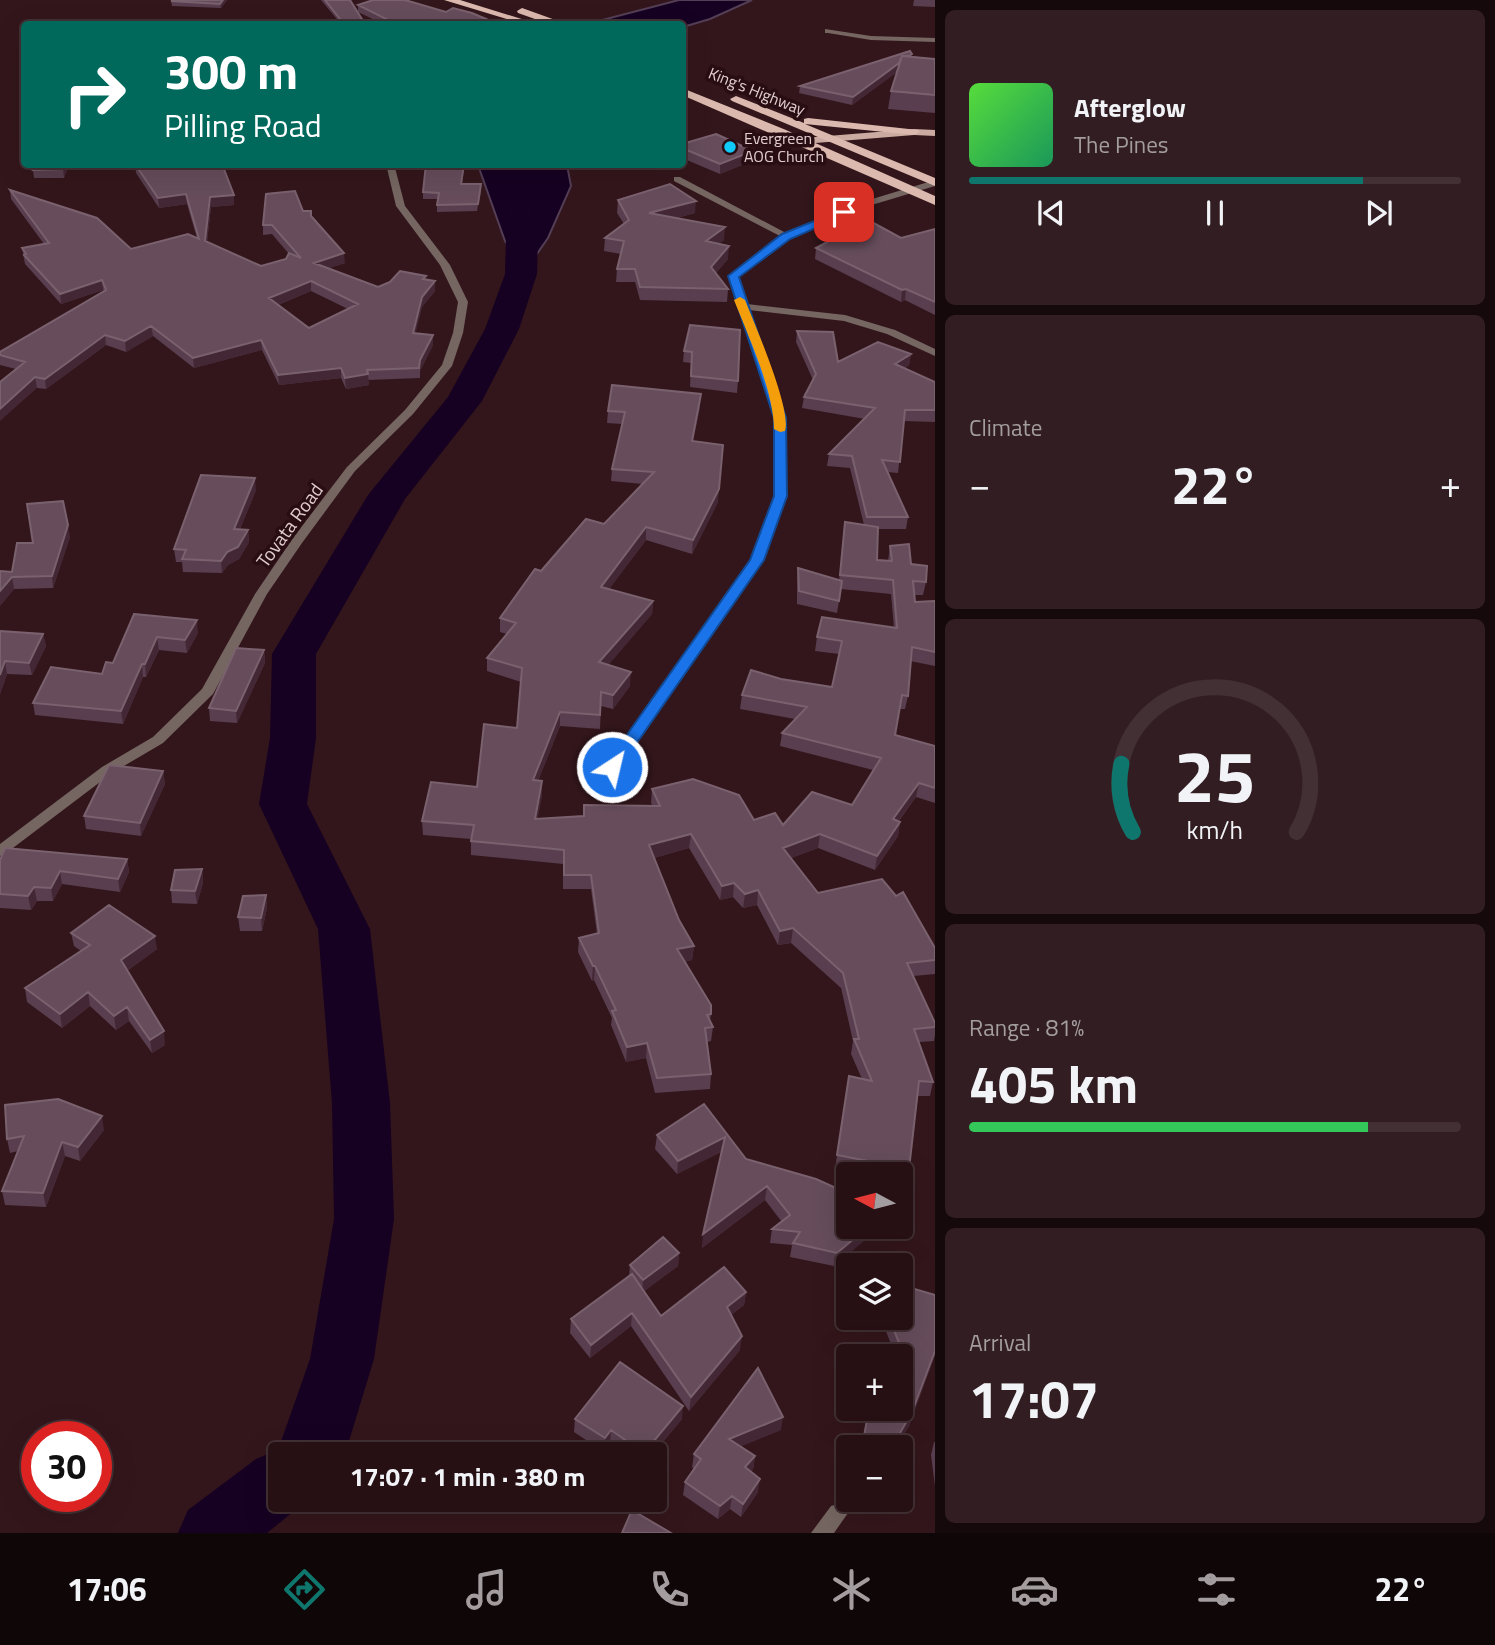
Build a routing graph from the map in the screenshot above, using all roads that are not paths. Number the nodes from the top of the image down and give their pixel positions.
1 (449, 0) edge
2 (484, 0) edge
3 (522, 21) edge
4 (548, 21) edge
5 (828, 32) dead end
6 (935, 40) edge
7 (686, 80) edge
8 (686, 93) edge
9 (775, 113) junction
10 (914, 132) junction
11 (935, 134) edge
12 (828, 138) junction
13 (803, 141) junction
14 (880, 159) junction
15 (391, 168) edge
16 (677, 179) dead end
17 (935, 182) edge
18 (914, 190) junction
19 (935, 201) edge
20 (786, 236) junction
21 (742, 306) junction
22 (935, 353) edge
23 (612, 767) dead end
24 (0, 851) edge
25 (838, 1513) dead end
26 (821, 1533) edge

1 - 3 highway
2 - 4 highway
5 - 6 street
7 - 9 highway, King's Highway
8 - 13 highway, King's Highway
9 - 10 highway
9 - 12 highway, King's Highway
10 - 11 main road
10 - 12 main road
10 - 14 highway
12 - 13 main road
12 - 14 highway, King's Highway
13 - 18 highway, King's Highway
14 - 17 highway, King's Highway
15 - 24 street, Tovata Road
16 - 20 street
17 - 18 street
18 - 19 highway, King's Highway
18 - 20 street
20 - 21 street
21 - 22 street
21 - 23 street
25 - 26 street

